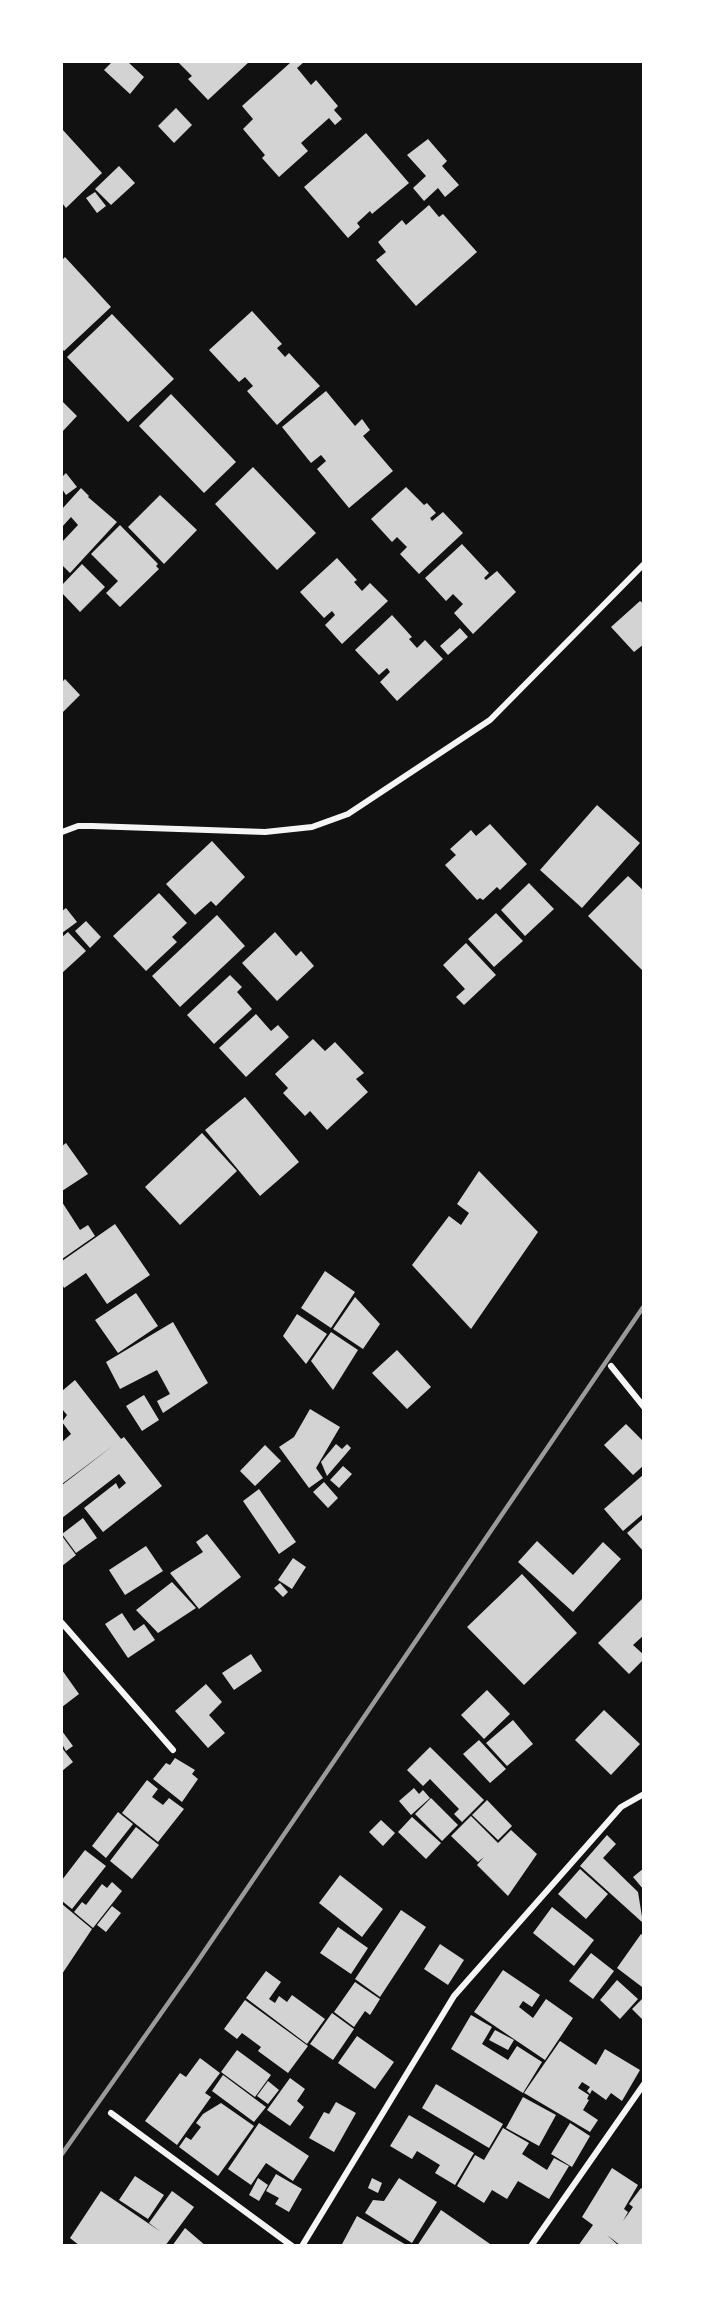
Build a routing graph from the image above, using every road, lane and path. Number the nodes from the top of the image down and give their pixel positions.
1 (644, 564) edge
2 (62, 832) edge
3 (611, 1366) dead end
4 (644, 1407) edge
5 (62, 1623) edge
6 (174, 1750) dead end
7 (644, 1794) edge
8 (644, 2084) edge
9 (111, 2113) dead end
10 (292, 2246) edge
11 (302, 2246) edge
12 (531, 2246) edge

1 - 2 street
3 - 4 street
5 - 6 street
7 - 11 street
8 - 12 street
9 - 10 street

